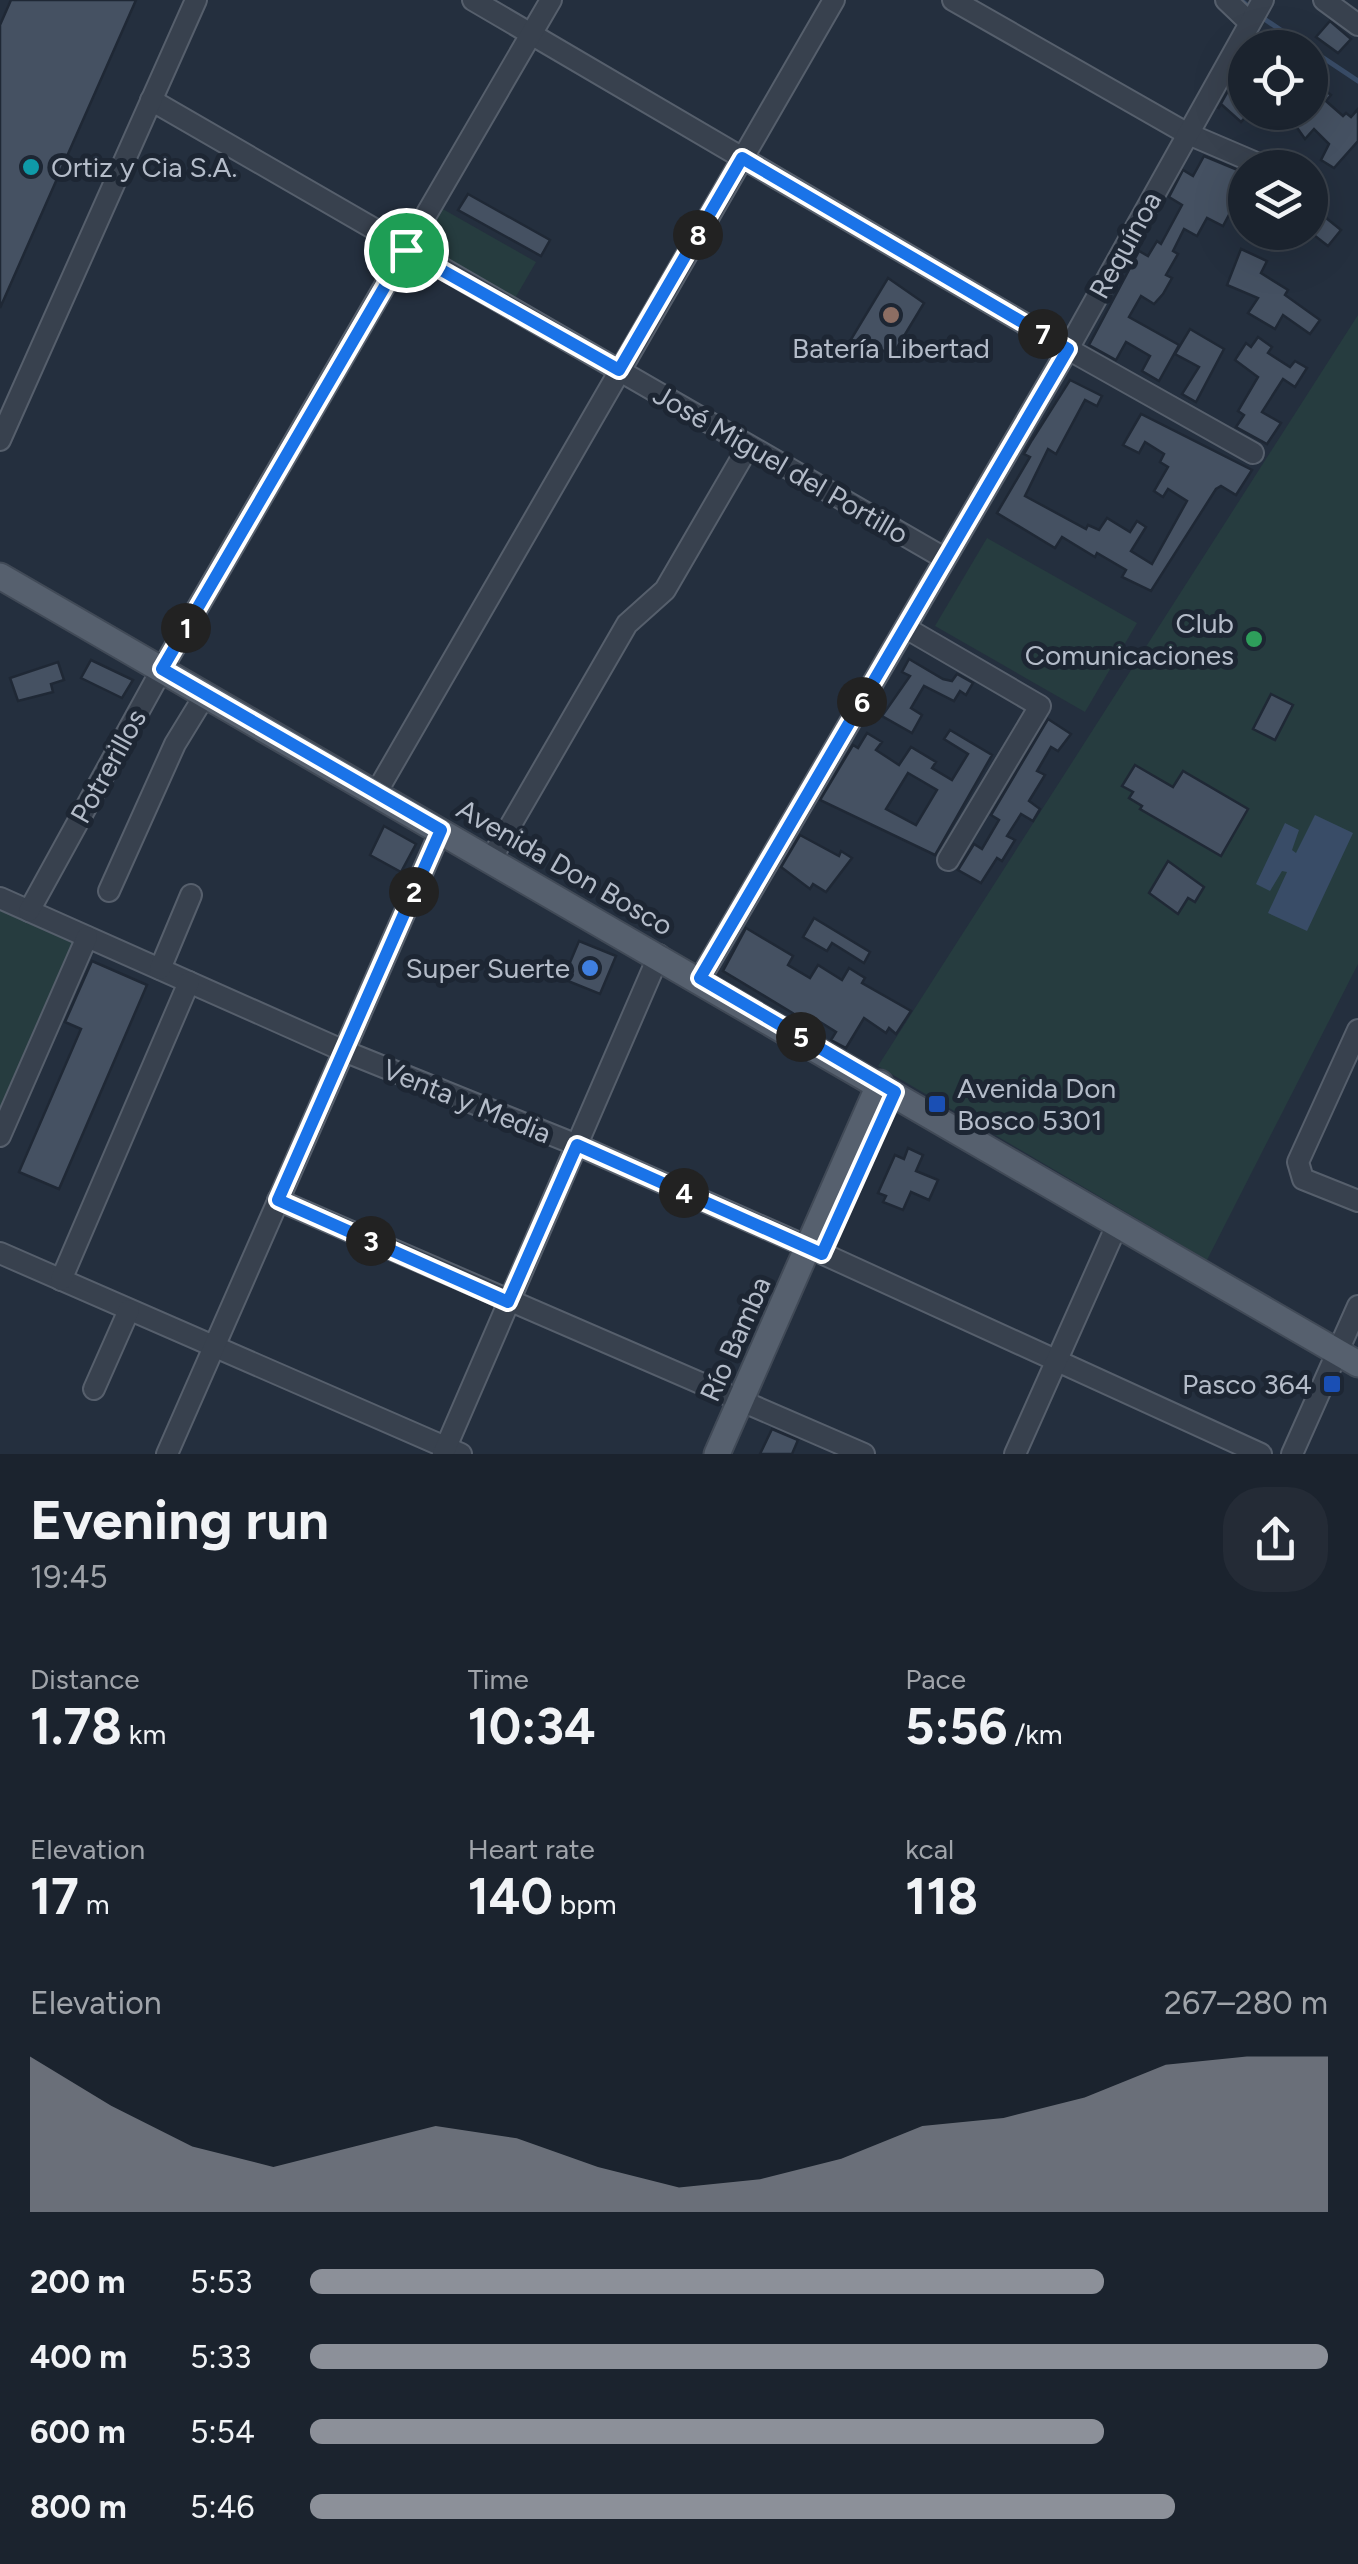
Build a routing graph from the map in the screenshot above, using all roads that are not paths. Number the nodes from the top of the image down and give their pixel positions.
1 (196, 0) edge
2 (473, 0) edge
3 (550, 0) edge
4 (834, 0) edge
5 (953, 0) edge
6 (1226, 0) edge
7 (1324, 0) edge
8 (1255, 11) edge
9 (1358, 25) edge
10 (532, 33) junction
11 (151, 100) junction
12 (1186, 134) junction
13 (1228, 151) edge
14 (742, 158) junction
15 (406, 250) junction
16 (1068, 349) junction
17 (619, 370) junction
18 (0, 440) edge
19 (748, 447) junction
20 (1253, 453) dead end
21 (944, 558) junction
22 (0, 576) edge
23 (906, 628) junction
24 (162, 669) junction
25 (206, 694) junction
26 (376, 793) junction
27 (441, 830) junction
28 (491, 859) junction
29 (948, 860) dead end
30 (109, 892) dead end
31 (191, 895) dead end
32 (0, 898) edge
33 (29, 911) junction
34 (87, 937) junction
35 (659, 955) junction
36 (160, 969) junction
37 (700, 978) junction
38 (189, 982) junction
39 (1358, 1030) edge
40 (344, 1051) junction
41 (888, 1087) junction
42 (0, 1136) edge
43 (577, 1145) junction
44 (278, 1200) junction
45 (1358, 1201) edge
46 (1117, 1225) junction
47 (815, 1250) junction
48 (0, 1253) edge
49 (61, 1280) junction
50 (508, 1302) junction
51 (1358, 1306) edge
52 (129, 1310) junction
53 (1350, 1345) edge
54 (214, 1346) junction
55 (1056, 1361) junction
56 (94, 1389) dead end
57 (749, 1403) junction
58 (450, 1452) edge
59 (167, 1454) edge
60 (717, 1454) edge
61 (736, 1454) edge
62 (864, 1454) edge
63 (1015, 1454) edge
64 (1261, 1454) edge
65 (1292, 1454) edge

1 - 11 street
2 - 10 street
3 - 10 street, Potrerillos
4 - 14 street
5 - 12 street
6 - 8 street
7 - 9 street
8 - 12 street, Requínoa
10 - 14 street
10 - 15 street, Potrerillos
11 - 15 street, José Miguel del Portillo
11 - 18 street
12 - 13 street
12 - 16 street, Requínoa
14 - 16 street
14 - 17 street
15 - 17 street, José Miguel del Portillo
15 - 24 street, Potrerillos
16 - 20 street
16 - 21 street, Requínoa
17 - 19 street, José Miguel del Portillo
17 - 26 street
19 - 21 street, José Miguel del Portillo
19 - 28 street
21 - 23 street, Requínoa
22 - 24 main road, Avenida Don Bosco
23 - 29 street
23 - 37 street, Requínoa
24 - 25 main road, Avenida Don Bosco
24 - 33 street, Potrerillos
25 - 26 main road, Avenida Don Bosco
25 - 30 street
26 - 27 main road, Avenida Don Bosco
27 - 28 main road, Avenida Don Bosco
27 - 40 street
28 - 35 main road, Avenida Don Bosco
31 - 36 street
32 - 33 street, Venta y Media
33 - 34 street, Venta y Media
34 - 36 street, Venta y Media
34 - 42 street
35 - 37 main road, Avenida Don Bosco
35 - 43 street
36 - 38 street, Venta y Media
37 - 41 main road, Avenida Don Bosco
38 - 40 street, Venta y Media
38 - 49 street
39 - 45 street
40 - 43 street, Venta y Media
40 - 44 street
41 - 46 main road, Avenida Don Bosco
41 - 47 main road, Río Bamba
43 - 47 street, Venta y Media
43 - 50 street
44 - 50 street
44 - 54 street
46 - 53 main road, Avenida Don Bosco
46 - 55 street
47 - 55 street, Venta y Media
47 - 57 main road, Río Bamba
48 - 49 street
49 - 52 street
50 - 57 street
50 - 58 street
51 - 53 street
52 - 54 street
52 - 56 street
53 - 65 street
54 - 58 street
54 - 59 street
55 - 63 street
55 - 64 street, Venta y Media
57 - 60 main road, Río Bamba
57 - 61 main road, Río Bamba
57 - 62 street

